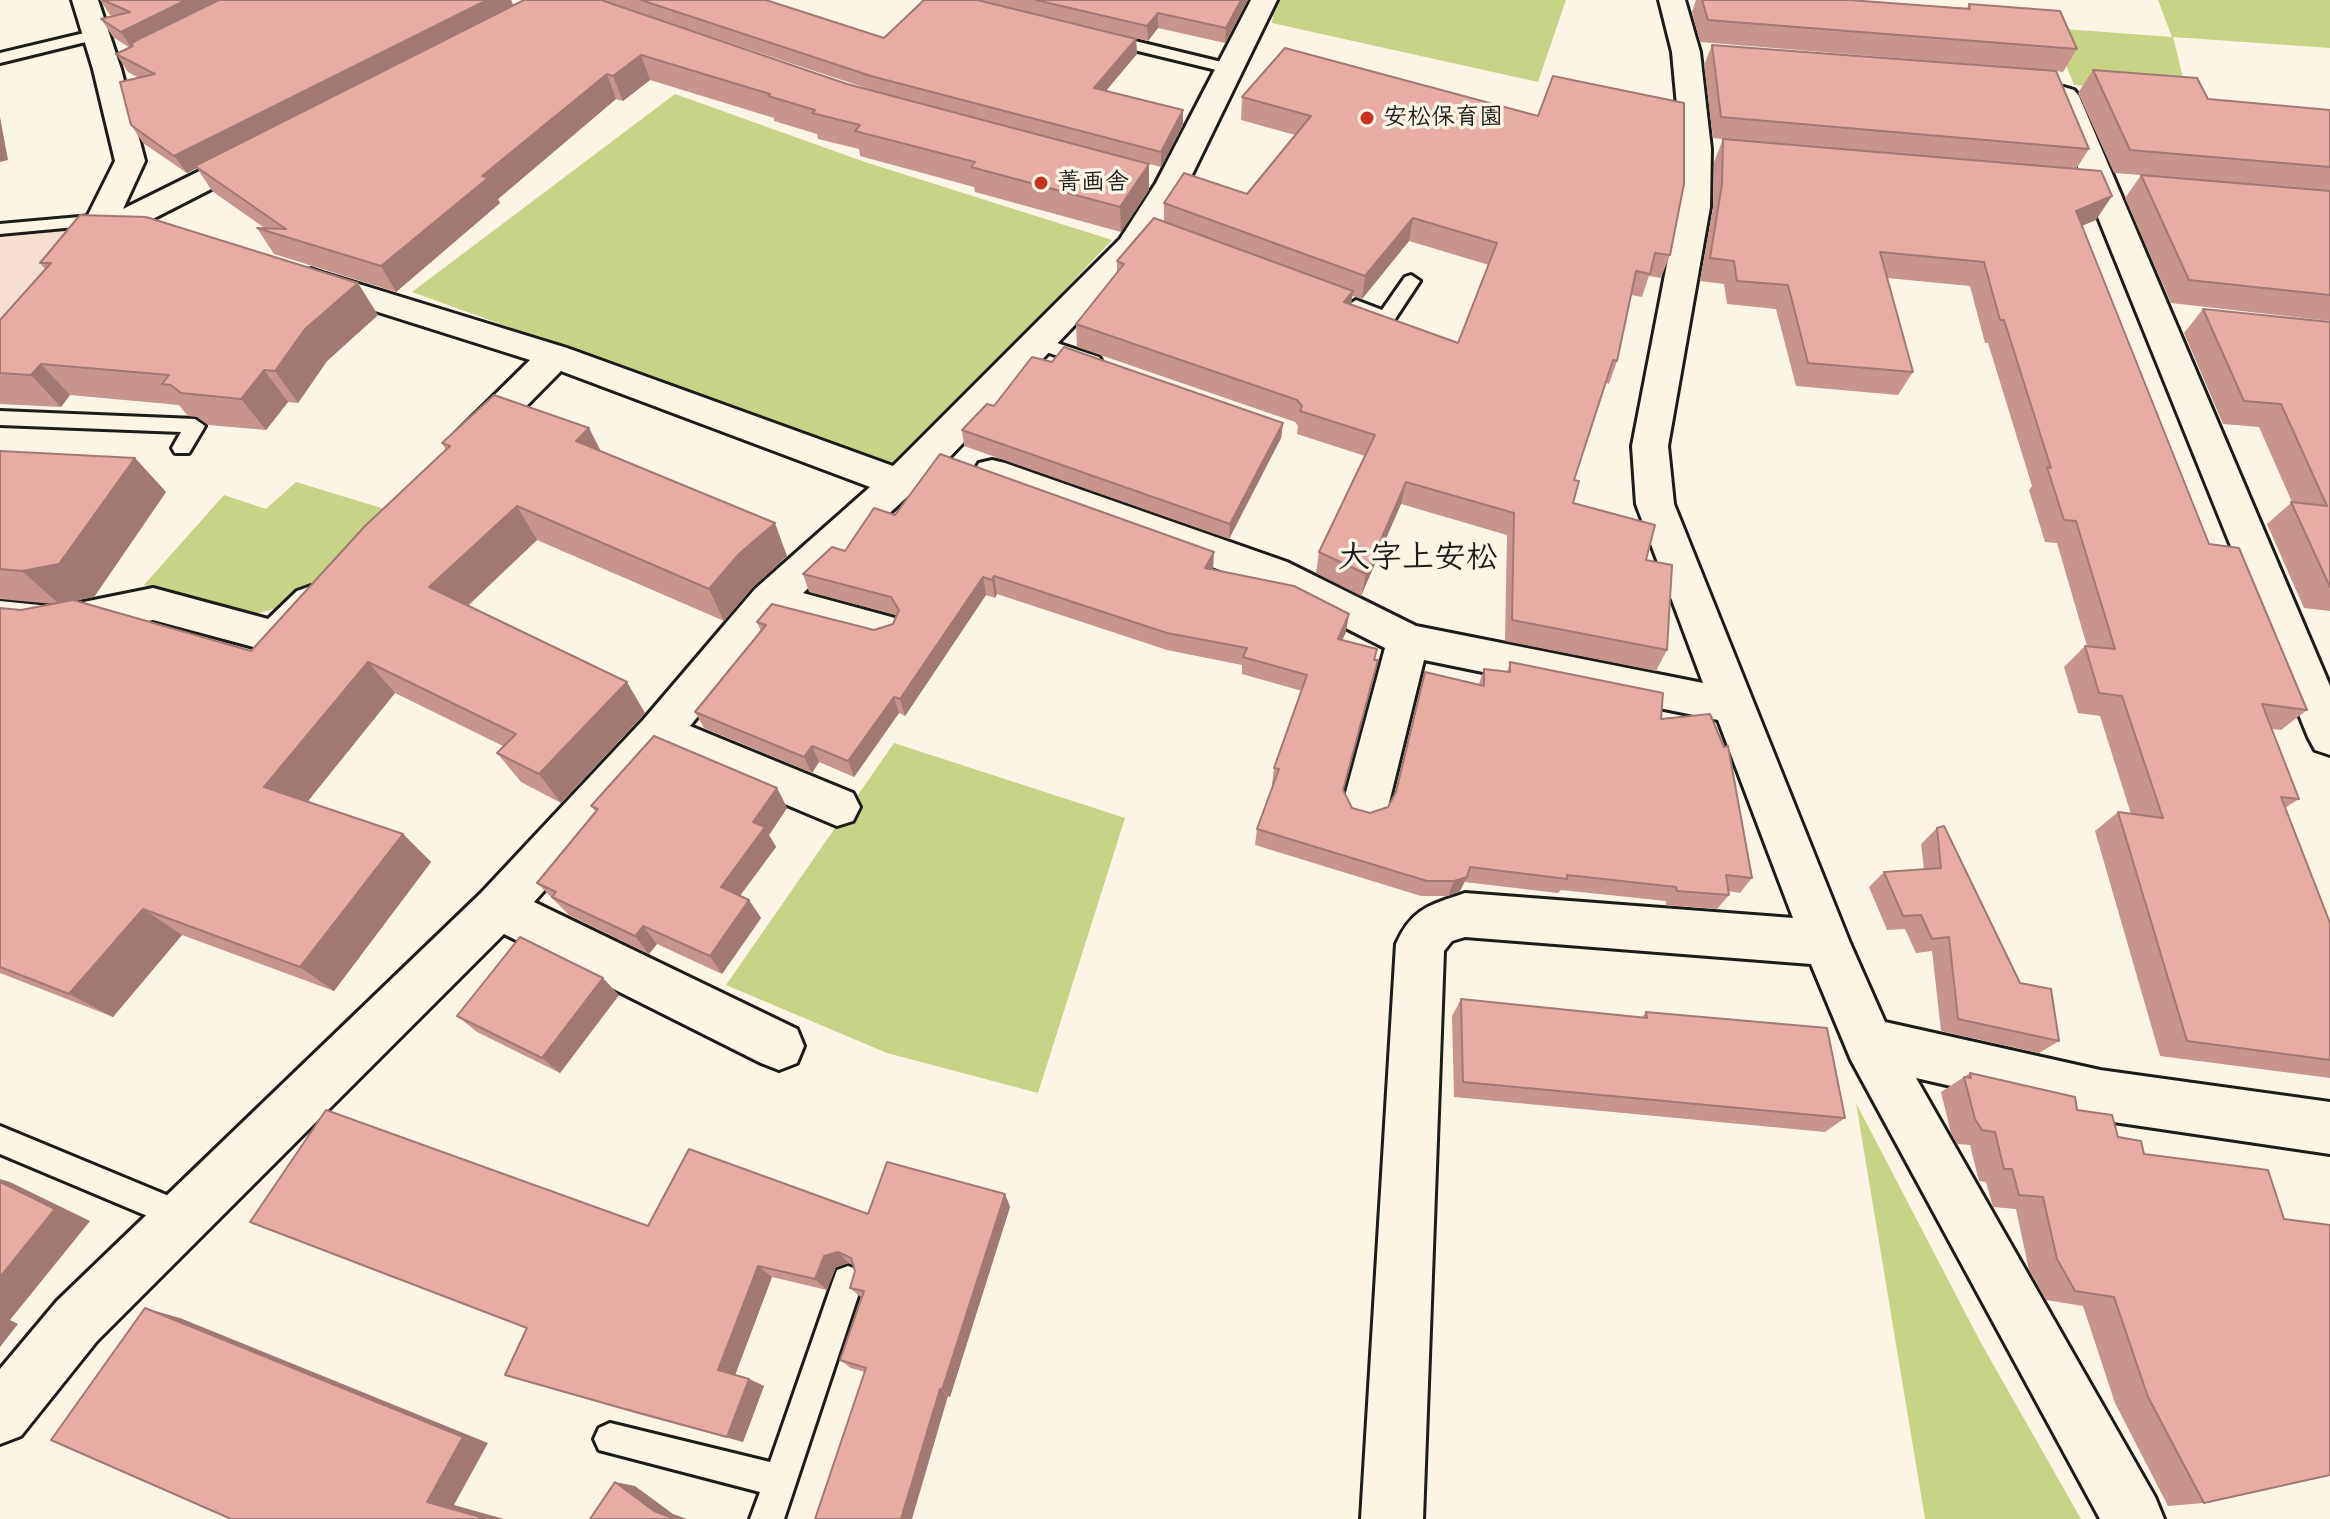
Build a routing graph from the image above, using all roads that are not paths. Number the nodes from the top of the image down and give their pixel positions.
1 (1264, 0) edge
2 (1672, 0) edge
3 (93, 12) edge
4 (1091, 36) edge
5 (0, 58) edge
6 (1229, 68) junction
7 (2042, 80) edge
8 (280, 142) edge
9 (113, 221) junction
10 (0, 229) edge
11 (169, 235) edge
12 (65, 270) edge
13 (288, 272) edge
14 (1411, 281) dead end
15 (1343, 302) edge
16 (2154, 316) junction
17 (2197, 320) dead end
18 (1039, 343) junction
19 (555, 356) junction
20 (1112, 369) edge
21 (0, 418) edge
22 (182, 448) dead end
23 (933, 452) junction
24 (443, 468) edge
25 (897, 482) junction
26 (332, 581) edge
27 (769, 600) junction
28 (0, 617) edge
29 (880, 629) edge
30 (1408, 641) junction
31 (1734, 706) junction
32 (659, 732) junction
33 (2330, 737) edge
34 (837, 807) dead end
35 (1365, 807) dead end
36 (498, 908) junction
37 (1826, 943) junction
38 (1869, 1043) junction
39 (779, 1046) dead end
40 (2330, 1128) edge
41 (0, 1140) edge
42 (183, 1216) junction
43 (848, 1281) edge
44 (0, 1415) edge
45 (610, 1439) dead end
46 (780, 1481) junction
47 (767, 1519) edge
48 (1392, 1519) edge
49 (2133, 1519) edge

1 - 6 street
2 - 31 street
3 - 5 lane
3 - 9 street
4 - 6 lane
6 - 18 street
7 - 16 street
8 - 9 street
9 - 10 lane
9 - 11 street
9 - 12 street
13 - 19 street
14 - 15 lane
16 - 17 street
16 - 33 street
18 - 20 lane
18 - 23 street
19 - 24 street
19 - 25 street
21 - 22 lane
23 - 25 street
23 - 30 street
25 - 27 street
26 - 28 street
27 - 29 street
27 - 32 street
30 - 31 street
30 - 35 street
31 - 37 street
32 - 34 street
32 - 36 street
36 - 39 street
36 - 42 street
37 - 38 street
37 - 48 street
38 - 40 street
38 - 49 street
41 - 42 lane
42 - 44 street
43 - 46 lane
45 - 46 lane
46 - 47 lane

